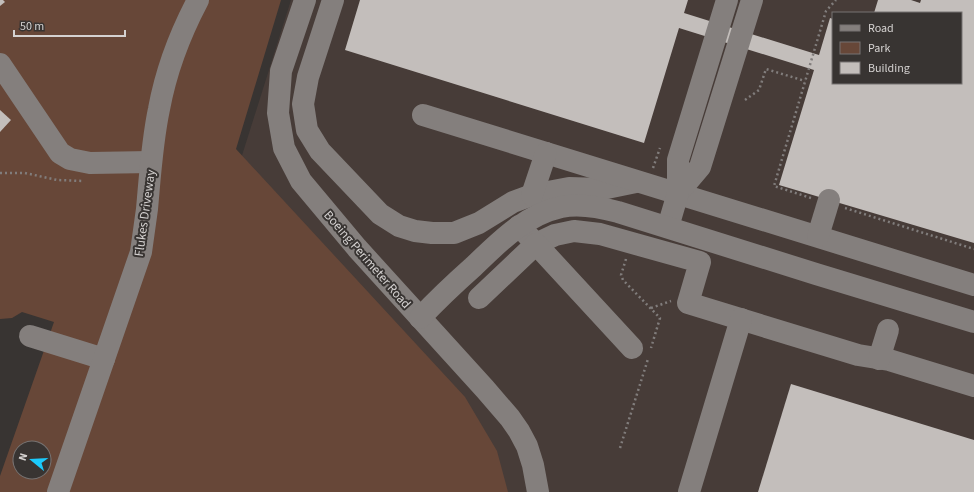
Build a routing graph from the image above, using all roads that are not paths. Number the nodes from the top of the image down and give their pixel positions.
1 (198, 0) edge
2 (305, 0) edge
3 (333, 0) edge
4 (727, 0) edge
5 (752, 0) edge
6 (0, 64) edge
7 (423, 115) dead end
8 (546, 153) junction
9 (151, 162) junction
10 (639, 181) junction
11 (678, 193) junction
12 (532, 195) junction
13 (827, 201) road end
14 (519, 226) junction
15 (668, 227) junction
16 (818, 236) junction
17 (536, 244) junction
18 (974, 285) edge
19 (478, 298) dead end
20 (420, 318) junction
21 (741, 319) junction
22 (974, 322) edge
23 (888, 330) dead end
24 (30, 336) dead end
25 (632, 348) dead end
26 (879, 358) junction
27 (104, 359) junction
28 (974, 386) edge
29 (58, 492) edge
30 (538, 492) edge
31 (688, 492) edge

1 - 9 street, Flukes Driveway
2 - 20 street, Boeing Perimeter Road
3 - 12 street
4 - 11 street
5 - 11 street
6 - 9 street
7 - 8 street
8 - 10 street
8 - 12 street
9 - 27 street, Flukes Driveway
10 - 11 street
10 - 12 street
11 - 15 street
11 - 16 street
13 - 16 street
14 - 15 street
14 - 17 street
14 - 20 street
15 - 22 street
16 - 18 street
17 - 19 street
17 - 21 street
17 - 25 street
20 - 30 street, Boeing Perimeter Road
21 - 26 street
21 - 31 street
23 - 26 street
24 - 27 street
26 - 28 street
27 - 29 street, Flukes Driveway

